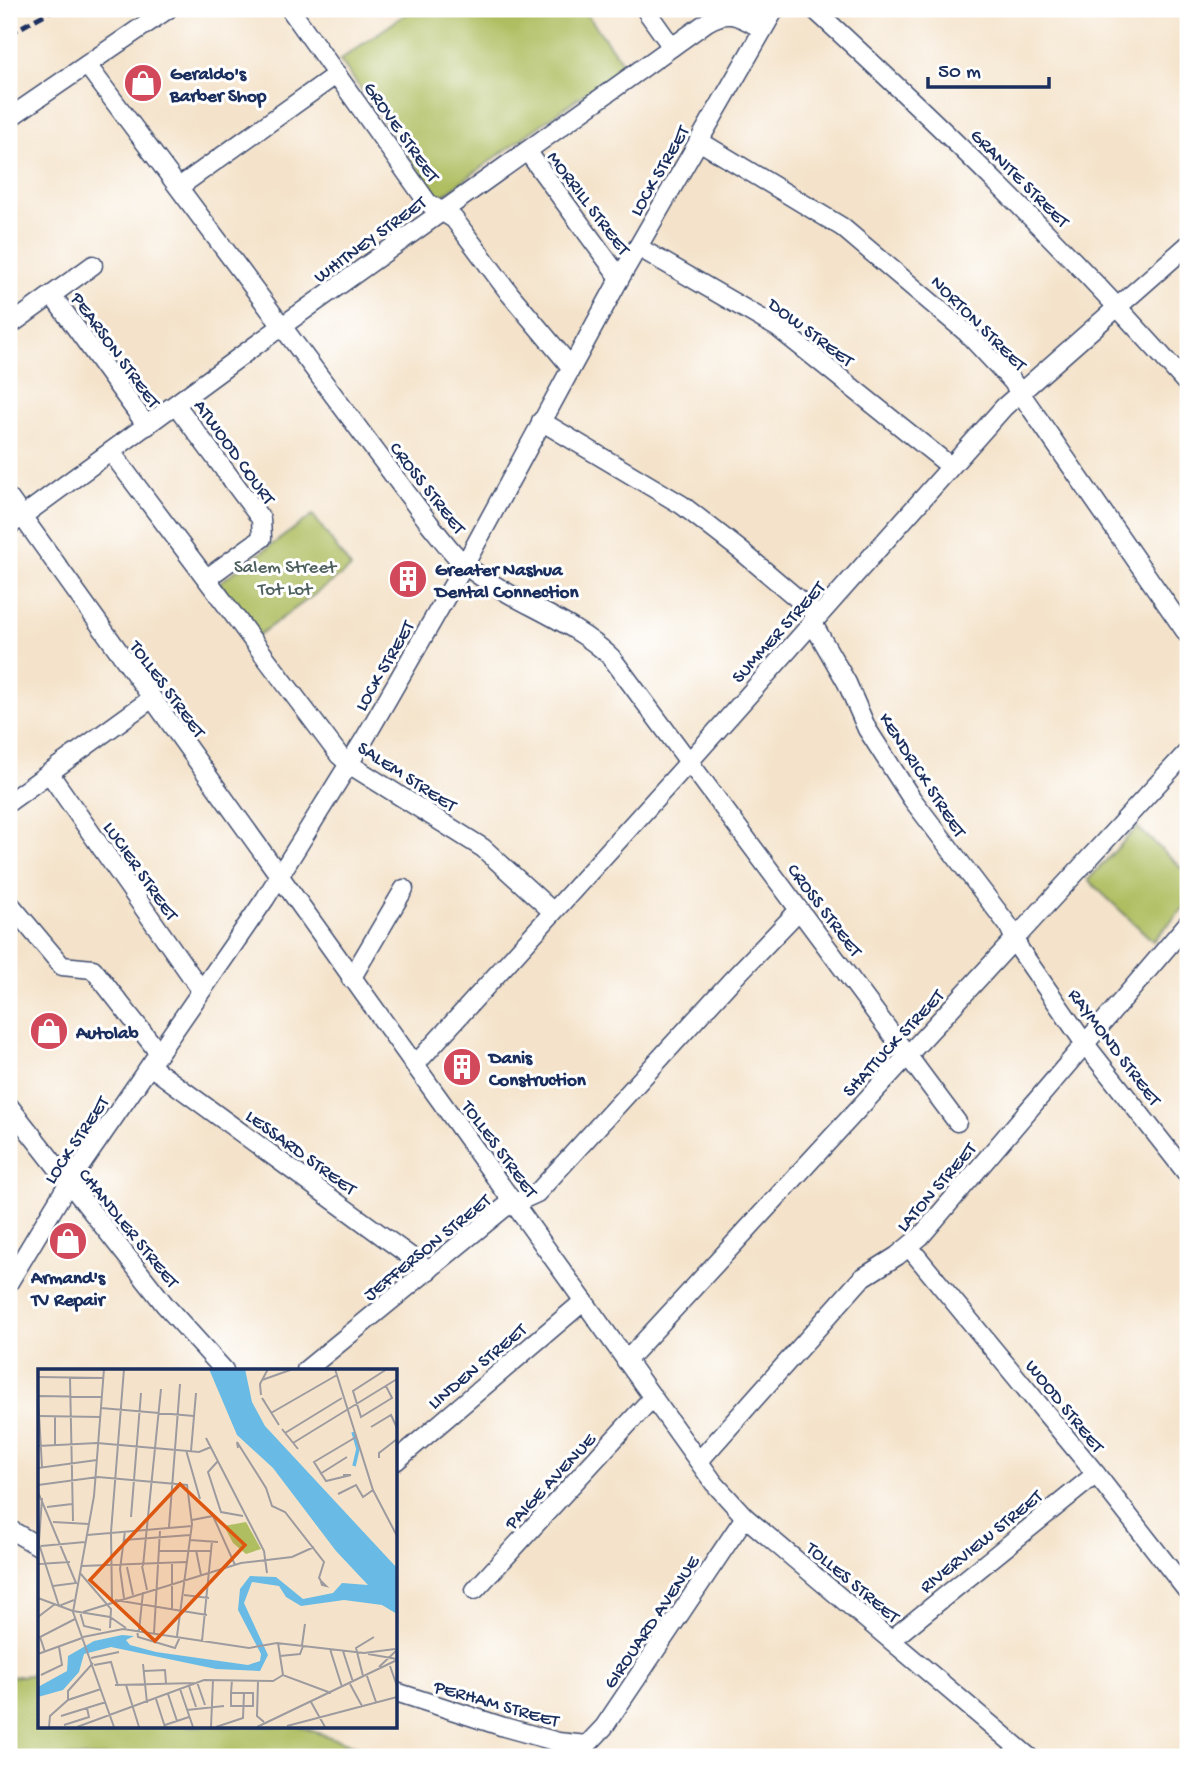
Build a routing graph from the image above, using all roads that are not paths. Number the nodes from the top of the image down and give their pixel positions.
1 (168, 9) edge
2 (290, 9) edge
3 (645, 9) edge
4 (775, 9) edge
5 (814, 9) edge
6 (762, 29) junction
7 (672, 47) junction
8 (87, 65) junction
9 (337, 74) junction
10 (9, 118) edge
11 (699, 141) junction
12 (527, 151) junction
13 (179, 187) junction
14 (442, 211) junction
15 (1188, 245) edge
16 (638, 247) junction
17 (93, 265) dead end
18 (620, 278) junction
19 (52, 295) junction
20 (1118, 305) junction
21 (9, 326) edge
22 (282, 327) junction
23 (571, 367) junction
24 (1188, 385) edge
25 (1019, 391) junction
26 (176, 405) junction
27 (541, 422) junction
28 (147, 426) junction
29 (111, 452) junction
30 (950, 466) junction
31 (9, 498) edge
32 (15, 522) edge
33 (465, 564) junction
34 (207, 578) junction
35 (815, 619) junction
36 (1188, 635) edge
37 (151, 699) junction
38 (1188, 751) edge
39 (689, 762) junction
40 (349, 764) junction
41 (49, 774) junction
42 (9, 802) edge
43 (279, 876) junction
44 (404, 889) dead end
45 (10, 904) edge
46 (799, 909) junction
47 (552, 911) junction
48 (1188, 923) edge
49 (1015, 939) junction
50 (352, 979) junction
51 (201, 990) junction
52 (1085, 1044) junction
53 (908, 1055) junction
54 (154, 1060) junction
55 (415, 1065) junction
56 (9, 1106) edge
57 (957, 1122) dead end
58 (1188, 1175) edge
59 (68, 1184) junction
60 (515, 1204) junction
61 (909, 1247) junction
62 (429, 1270) junction
63 (9, 1282) edge
64 (584, 1301) junction
65 (626, 1361) junction
66 (223, 1369) edge
67 (307, 1369) edge
68 (653, 1397) junction
69 (397, 1460) edge
70 (699, 1461) junction
71 (1096, 1474) junction
72 (745, 1517) junction
73 (9, 1529) edge
74 (38, 1547) edge
75 (475, 1590) dead end
76 (1188, 1592) edge
77 (891, 1640) junction
78 (397, 1692) edge
79 (587, 1745) joint
80 (1028, 1757) edge

1 - 8 street
2 - 9 street, GROVE STREET
3 - 7 street
4 - 6 street, LOCK STREET
5 - 20 street, GRANITE STREET
6 - 7 street, WHITNEY STREET
6 - 11 street, LOCK STREET
7 - 12 street, WHITNEY STREET
8 - 10 street
8 - 13 street, CROSS STREET
9 - 13 street
9 - 14 street, GROVE STREET
11 - 16 street, LOCK STREET
11 - 25 street, NORTON STREET
12 - 14 street, WHITNEY STREET
12 - 18 street, MORRILL STREET
13 - 22 street, CROSS STREET
14 - 22 street, WHITNEY STREET
14 - 23 street, GROVE STREET
15 - 20 street, SUMMER STREET
16 - 18 street, LOCK STREET
16 - 30 street, DOW STREET
17 - 19 street
18 - 23 street, LOCK STREET
19 - 21 street
19 - 28 street, PEARSON STREET
20 - 24 street, GRANITE STREET
20 - 25 street, SUMMER STREET
22 - 26 street, WHITNEY STREET
22 - 33 street, CROSS STREET
23 - 27 street, LOCK STREET
25 - 30 street, SUMMER STREET
25 - 36 street, NORTON STREET
26 - 28 street, WHITNEY STREET
26 - 34 street, ATWOOD COURT
27 - 33 street, LOCK STREET
27 - 35 street, KENDRICK STREET
28 - 29 street, WHITNEY STREET
29 - 32 street, WHITNEY STREET
29 - 34 street, SALEM STREET
30 - 35 street, SUMMER STREET
31 - 32 street, TOLLES STREET
32 - 37 street, TOLLES STREET
33 - 39 street, CROSS STREET
33 - 40 street, LOCK STREET
34 - 40 street, SALEM STREET
35 - 39 street, SUMMER STREET
35 - 49 street, KENDRICK STREET
37 - 41 street
37 - 43 street, TOLLES STREET
38 - 49 street, SHATTUCK STREET
39 - 46 street, CROSS STREET
39 - 47 street, SUMMER STREET
40 - 43 street, LOCK STREET
40 - 47 street, SALEM STREET
41 - 42 street
41 - 51 street, LUCIER STREET
43 - 50 street, TOLLES STREET
43 - 51 street, LOCK STREET
44 - 50 street
45 - 54 street, LESSARD STREET
46 - 53 street, CROSS STREET
46 - 60 street, JEFFERSON STREET
47 - 55 street, SUMMER STREET
48 - 52 street, LATON STREET
49 - 52 street, RAYMOND STREET
49 - 53 street, SHATTUCK STREET
50 - 55 street, TOLLES STREET
51 - 54 street, LOCK STREET
52 - 58 street, RAYMOND STREET
52 - 61 street, LATON STREET
53 - 57 street, CROSS STREET
53 - 65 street, SHATTUCK STREET
54 - 59 street, LOCK STREET
54 - 62 street, LESSARD STREET
55 - 60 street, TOLLES STREET
56 - 59 street, CHANDLER STREET
59 - 63 street, LOCK STREET
59 - 66 street, CHANDLER STREET
60 - 62 street, JEFFERSON STREET
60 - 64 street, TOLLES STREET
61 - 70 street, LATON STREET
61 - 71 street, WOOD STREET
62 - 67 street, JEFFERSON STREET
64 - 65 street, TOLLES STREET
64 - 69 street, LINDEN STREET
65 - 68 street, TOLLES STREET
68 - 70 street, TOLLES STREET
68 - 75 street, PAIGE AVENUE
70 - 72 street, TOLLES STREET
71 - 76 street, WOOD STREET
71 - 77 street, RIVERVIEW STREET
72 - 77 street, TOLLES STREET
72 - 79 street, GIROUARD AVENUE
73 - 74 street
77 - 80 street, TOLLES STREET
78 - 79 street, PERHAM STREET

